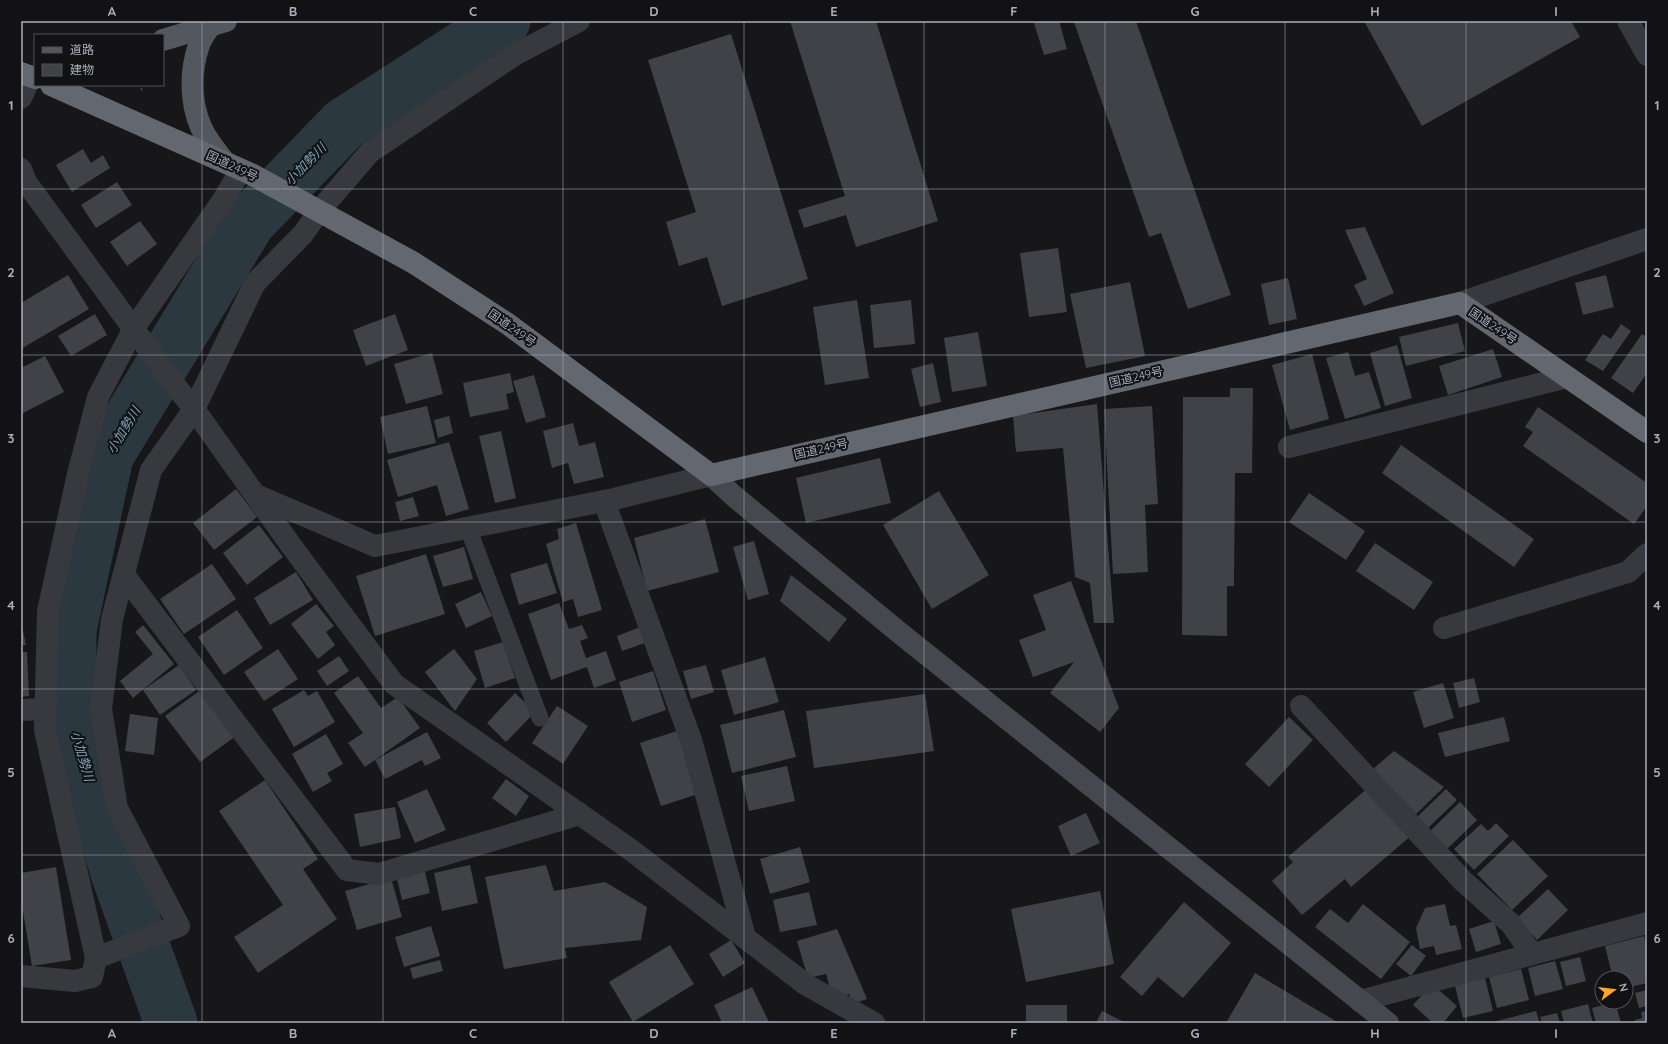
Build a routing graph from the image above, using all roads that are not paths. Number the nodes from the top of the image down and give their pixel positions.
1 (580, 21) edge
2 (1628, 21) edge
3 (218, 23) edge
4 (164, 40) edge
5 (1647, 55) edge
6 (34, 78) edge
7 (55, 86) edge
8 (21, 98) edge
9 (239, 168) junction
10 (21, 169) edge
11 (316, 208) junction
12 (1647, 239) edge
13 (1460, 304) junction
14 (139, 336) junction
15 (1567, 377) junction
16 (194, 409) junction
17 (1647, 432) edge
18 (1289, 447) dead end
19 (711, 475) junction
20 (256, 495) junction
21 (604, 501) junction
22 (468, 528) junction
23 (1647, 554) edge
24 (124, 575) junction
25 (1444, 628) dead end
26 (1301, 706) dead end
27 (21, 710) edge
28 (45, 710) junction
29 (540, 718) dead end
30 (580, 814) junction
31 (1647, 923) edge
32 (745, 937) junction
33 (105, 954) junction
34 (1532, 954) junction
35 (21, 976) edge
36 (1360, 1000) junction
37 (874, 1023) edge
38 (1388, 1023) edge

1 - 11 street
2 - 5 street
3 - 4 main road
3 - 9 main road
6 - 8 street
7 - 9 highway, 国道249号
9 - 11 highway, 国道249号
9 - 14 street
10 - 14 street
11 - 16 street
11 - 19 highway, 国道249号
12 - 13 street
13 - 15 highway, 国道249号
13 - 19 highway, 国道249号
14 - 16 street
14 - 28 street
15 - 17 highway, 国道249号
15 - 18 street
16 - 20 street
16 - 24 street
19 - 21 street
19 - 36 street
20 - 22 street
20 - 30 street
21 - 22 street
21 - 32 street
22 - 29 lane
23 - 25 street
24 - 30 street
24 - 33 street
26 - 34 street
27 - 28 street
28 - 33 street
30 - 32 street
31 - 34 street
32 - 37 street
33 - 35 street
34 - 36 street
36 - 38 street

